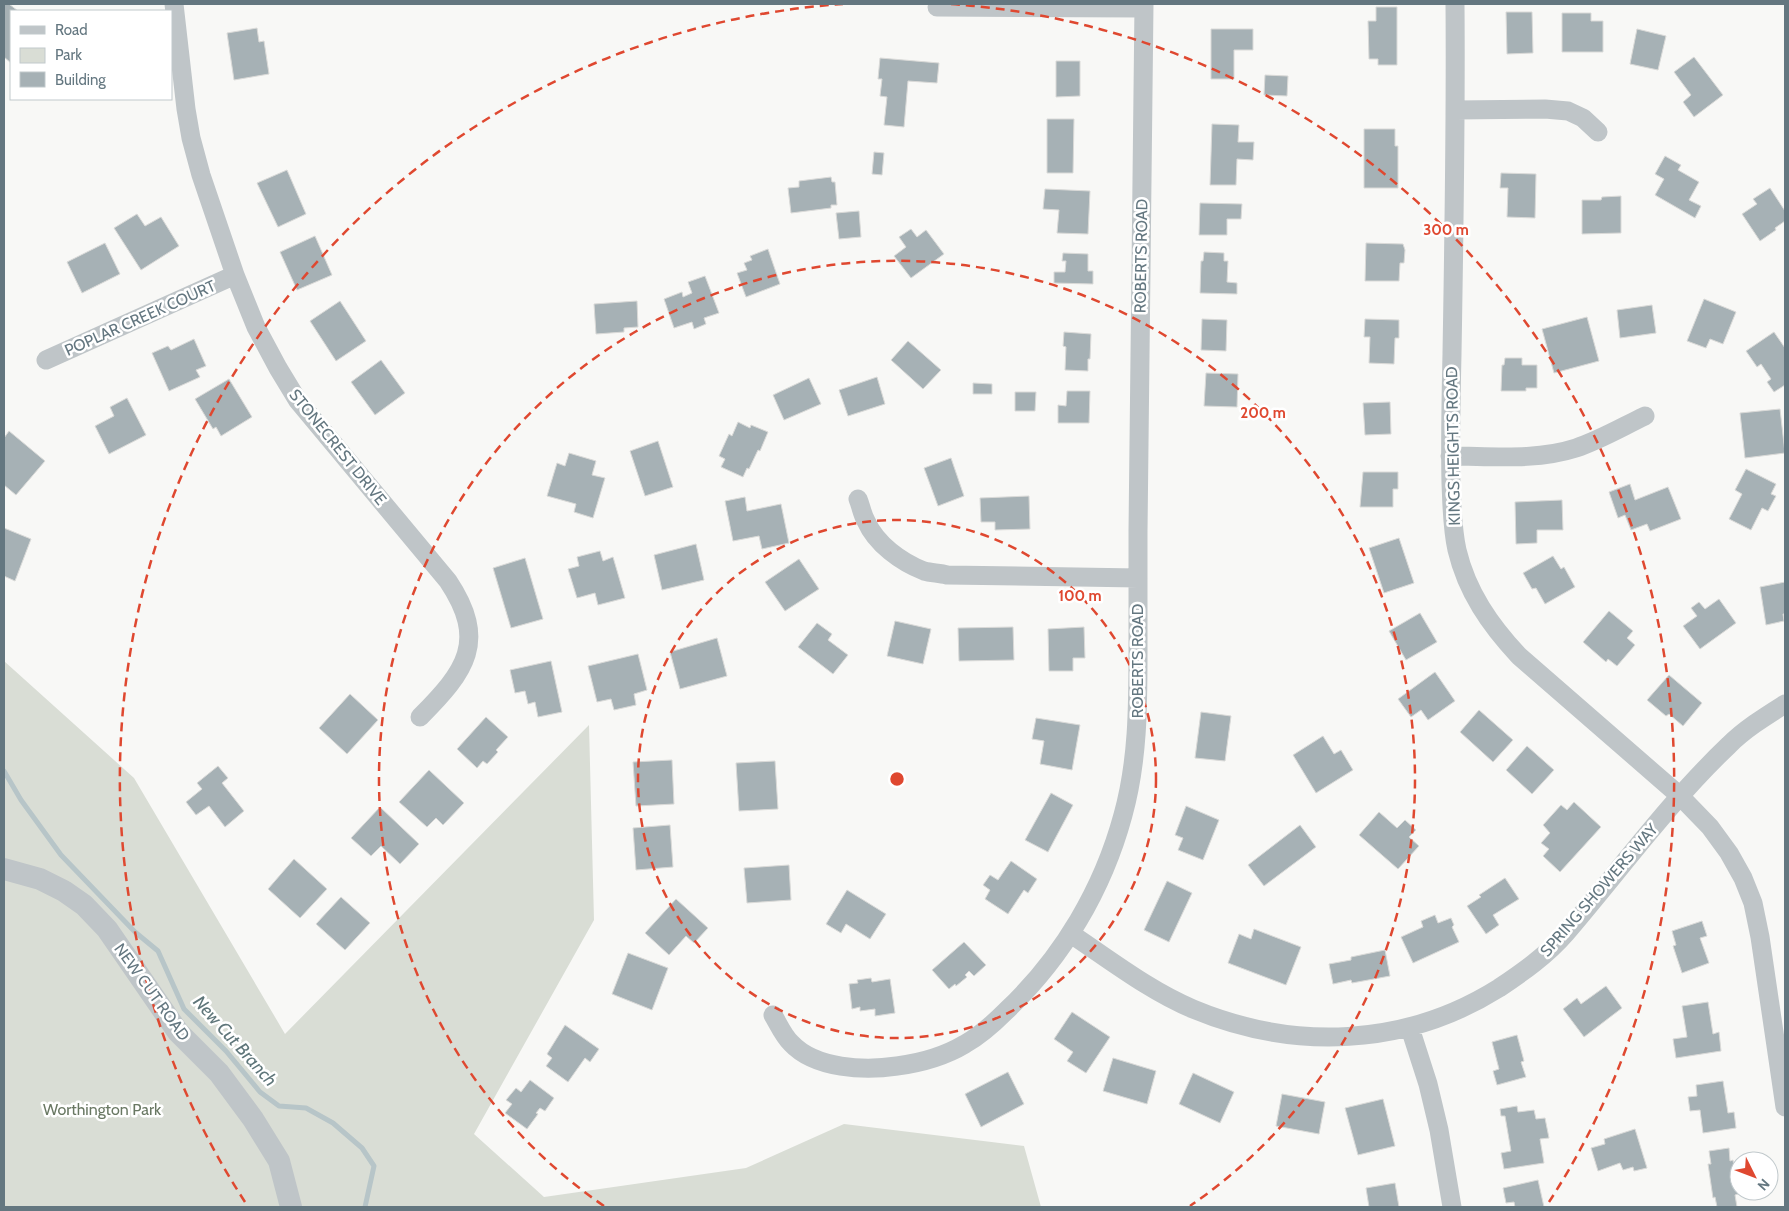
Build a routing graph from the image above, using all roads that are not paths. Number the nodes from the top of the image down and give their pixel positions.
1 (174, 4) edge
2 (1455, 4) edge
3 (1144, 6) edge
4 (937, 7) dead end
5 (1456, 110) junction
6 (1598, 132) dead end
7 (235, 276) junction
8 (46, 360) dead end
9 (1645, 416) dead end
10 (1450, 456) junction
11 (858, 499) dead end
12 (1138, 578) junction
13 (1785, 704) edge
14 (420, 717) dead end
15 (1680, 796) junction
16 (4, 869) edge
17 (1071, 934) junction
18 (773, 1016) dead end
19 (1410, 1028) junction
20 (1785, 1106) edge
21 (290, 1207) edge
22 (1452, 1207) edge

1 - 7 street, STONECREST DRIVE
2 - 5 street, KINGS HEIGHTS ROAD
3 - 4 street
3 - 12 street, ROBERTS ROAD
5 - 6 street
5 - 10 street, KINGS HEIGHTS ROAD
7 - 8 street, POPLAR CREEK COURT
7 - 14 street, STONECREST DRIVE
9 - 10 street
10 - 15 street, KINGS HEIGHTS ROAD
11 - 12 street
12 - 17 street, ROBERTS ROAD
13 - 15 street, SPRING SHOWERS WAY
15 - 19 street, SPRING SHOWERS WAY
15 - 20 street, KINGS HEIGHTS ROAD
16 - 21 street, NEW CUT ROAD
17 - 18 street, ROBERTS ROAD
17 - 19 street, SPRING SHOWERS WAY
19 - 22 street

